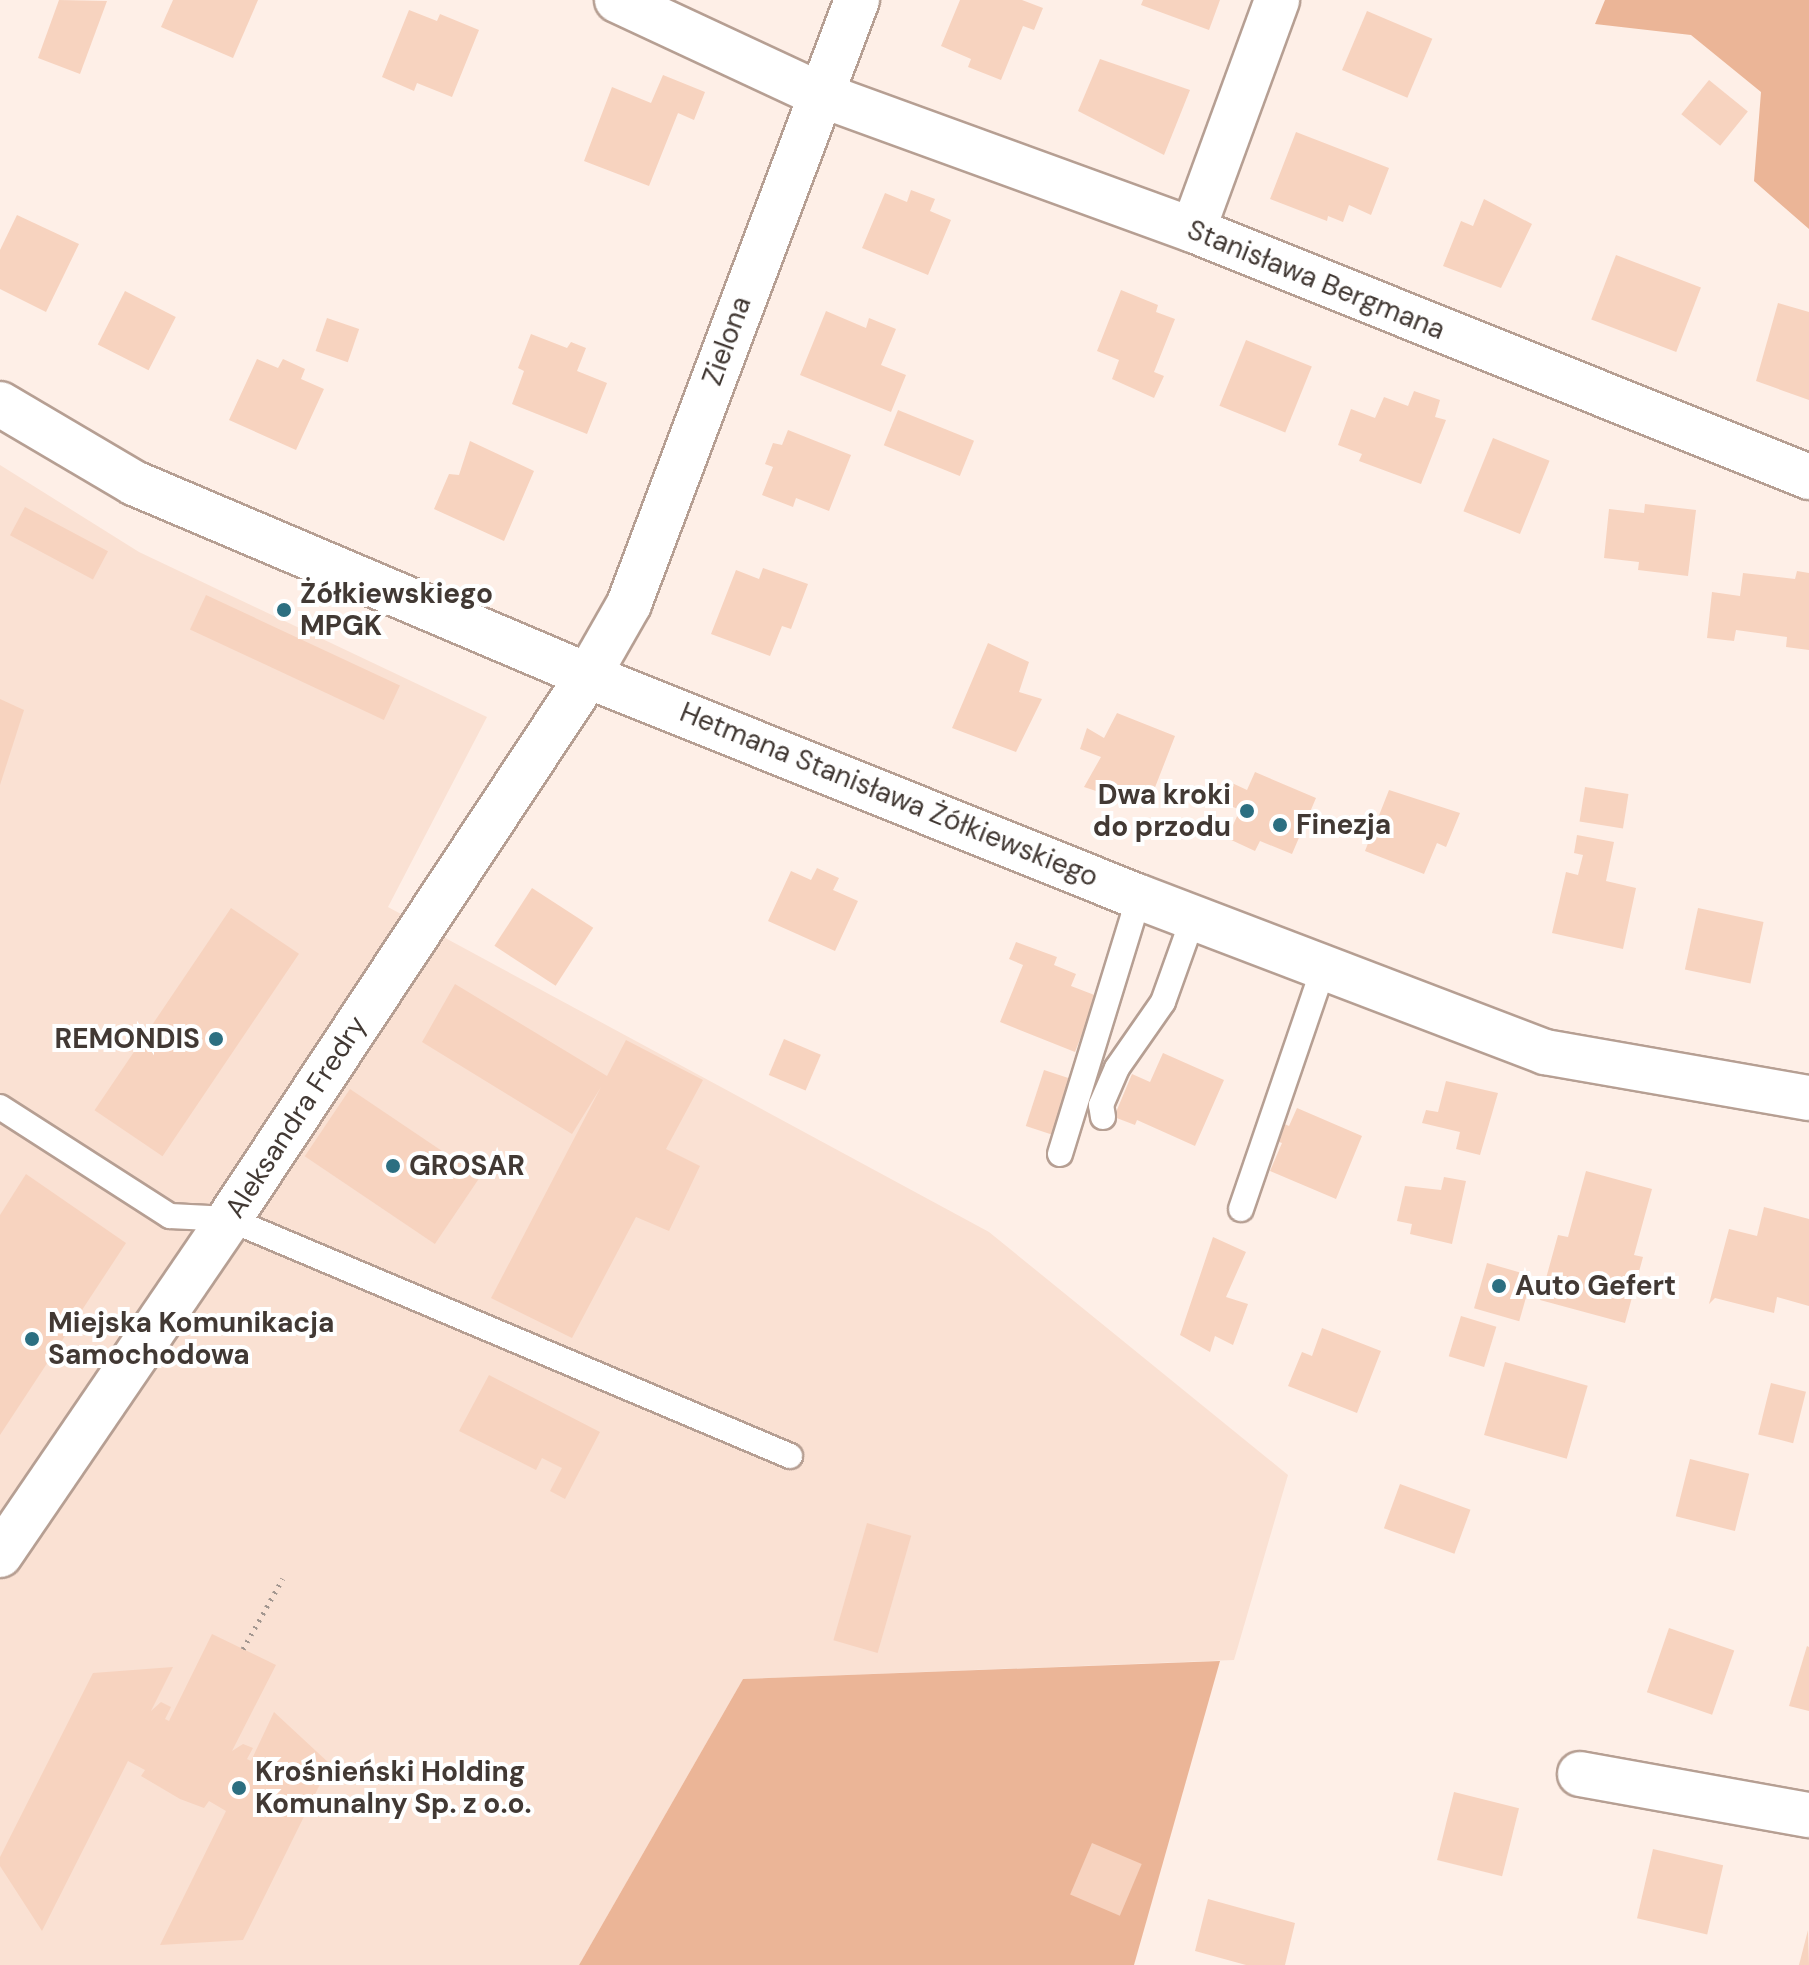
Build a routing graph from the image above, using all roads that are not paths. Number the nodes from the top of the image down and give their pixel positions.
1 (617, 0) edge
2 (857, 0) edge
3 (1277, 0) edge
4 (819, 94) junction
5 (1193, 230) junction
6 (0, 404) edge
7 (1809, 477) edge
8 (588, 676) junction
9 (1139, 897) junction
10 (1193, 918) junction
11 (1324, 967) junction
12 (1809, 1098) edge
13 (0, 1107) edge
14 (1103, 1117) dead end
15 (1060, 1154) dead end
16 (1241, 1209) dead end
17 (229, 1219) junction
18 (790, 1456) dead end
19 (0, 1555) edge
20 (1580, 1774) dead end
21 (1809, 1815) edge

1 - 4 street, Stanisława Bergmana
2 - 4 street, Zielona
3 - 5 street
4 - 5 street, Stanisława Bergmana
4 - 8 street, Zielona
5 - 7 street, Stanisława Bergmana
6 - 8 street, Hetmana Stanisława Żółkiewskiego
8 - 9 street, Hetmana Stanisława Żółkiewskiego
8 - 17 street, Aleksandra Fredry
9 - 10 street, Hetmana Stanisława Żółkiewskiego
9 - 15 lane
10 - 11 street, Hetmana Stanisława Żółkiewskiego
10 - 14 lane
11 - 12 street, Hetmana Stanisława Żółkiewskiego
11 - 16 lane
13 - 17 lane
17 - 18 lane
17 - 19 street, Aleksandra Fredry
20 - 21 street

